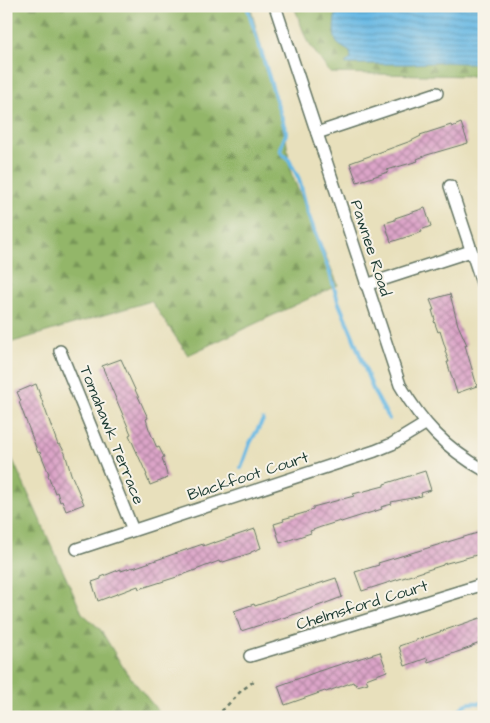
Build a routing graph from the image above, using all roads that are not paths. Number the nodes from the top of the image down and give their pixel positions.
1 (275, 6) edge
2 (437, 94) dead end
3 (317, 133) junction
4 (450, 186) dead end
5 (471, 251) junction
6 (366, 285) junction
7 (484, 289) edge
8 (60, 351) dead end
9 (425, 424) junction
10 (484, 470) edge
11 (133, 530) junction
12 (77, 549) dead end
13 (484, 584) edge
14 (250, 656) dead end

1 - 3 street, Pawnee Road
2 - 3 street
3 - 6 street, Pawnee Road
4 - 5 street
5 - 6 street
5 - 7 street
6 - 9 street, Pawnee Road
8 - 11 street, Tomahawk Terrace
9 - 10 street, Pawnee Road
9 - 11 street, Blackfoot Court
11 - 12 street, Blackfoot Court
13 - 14 street, Chelmsford Court

